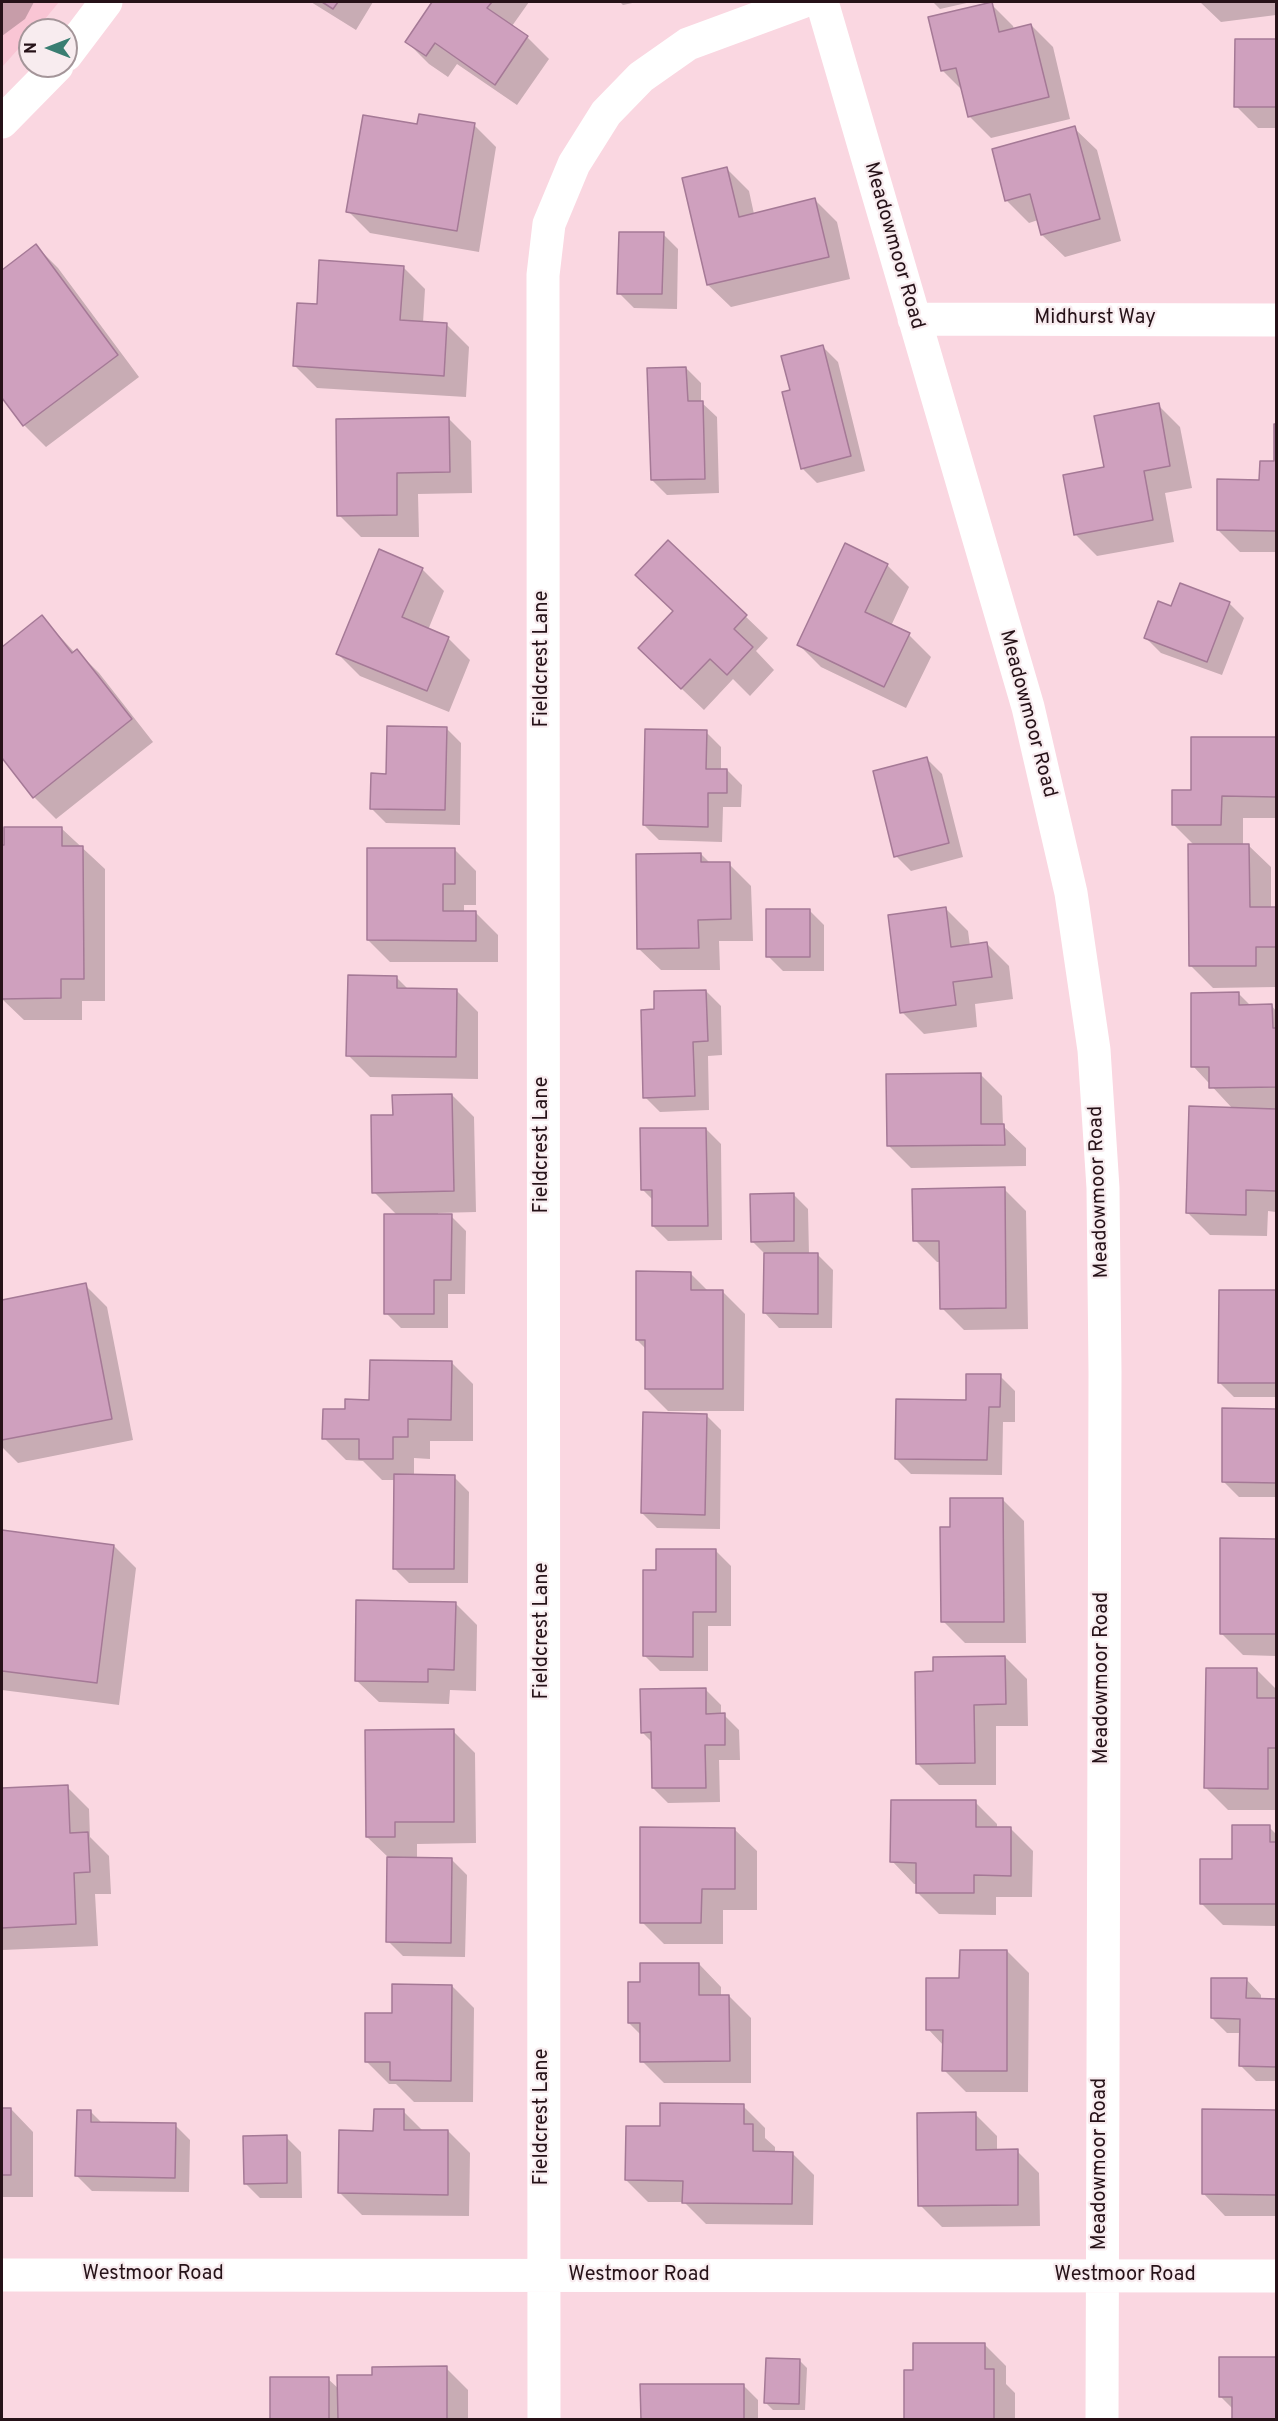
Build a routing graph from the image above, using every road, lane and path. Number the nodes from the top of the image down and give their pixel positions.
1 (106, 2) edge
2 (802, 2) edge
3 (822, 2) edge
4 (78, 38) edge
5 (45, 78) edge
6 (2, 122) edge
7 (914, 319) junction
8 (1276, 320) edge
9 (2, 2275) edge
10 (544, 2276) junction
11 (1101, 2276) junction
12 (1276, 2276) edge
13 (544, 2420) edge
14 (1102, 2420) edge

1 - 4 street
2 - 10 street, Fieldcrest Lane
3 - 7 street, Meadowmoor Road
5 - 6 street
7 - 8 street, Midhurst Way
7 - 11 street, Meadowmoor Road
9 - 10 street, Westmoor Road
10 - 11 street, Westmoor Road
10 - 13 street, Fieldcrest Lane
11 - 12 street, Westmoor Road
11 - 14 street, Meadowmoor Road

